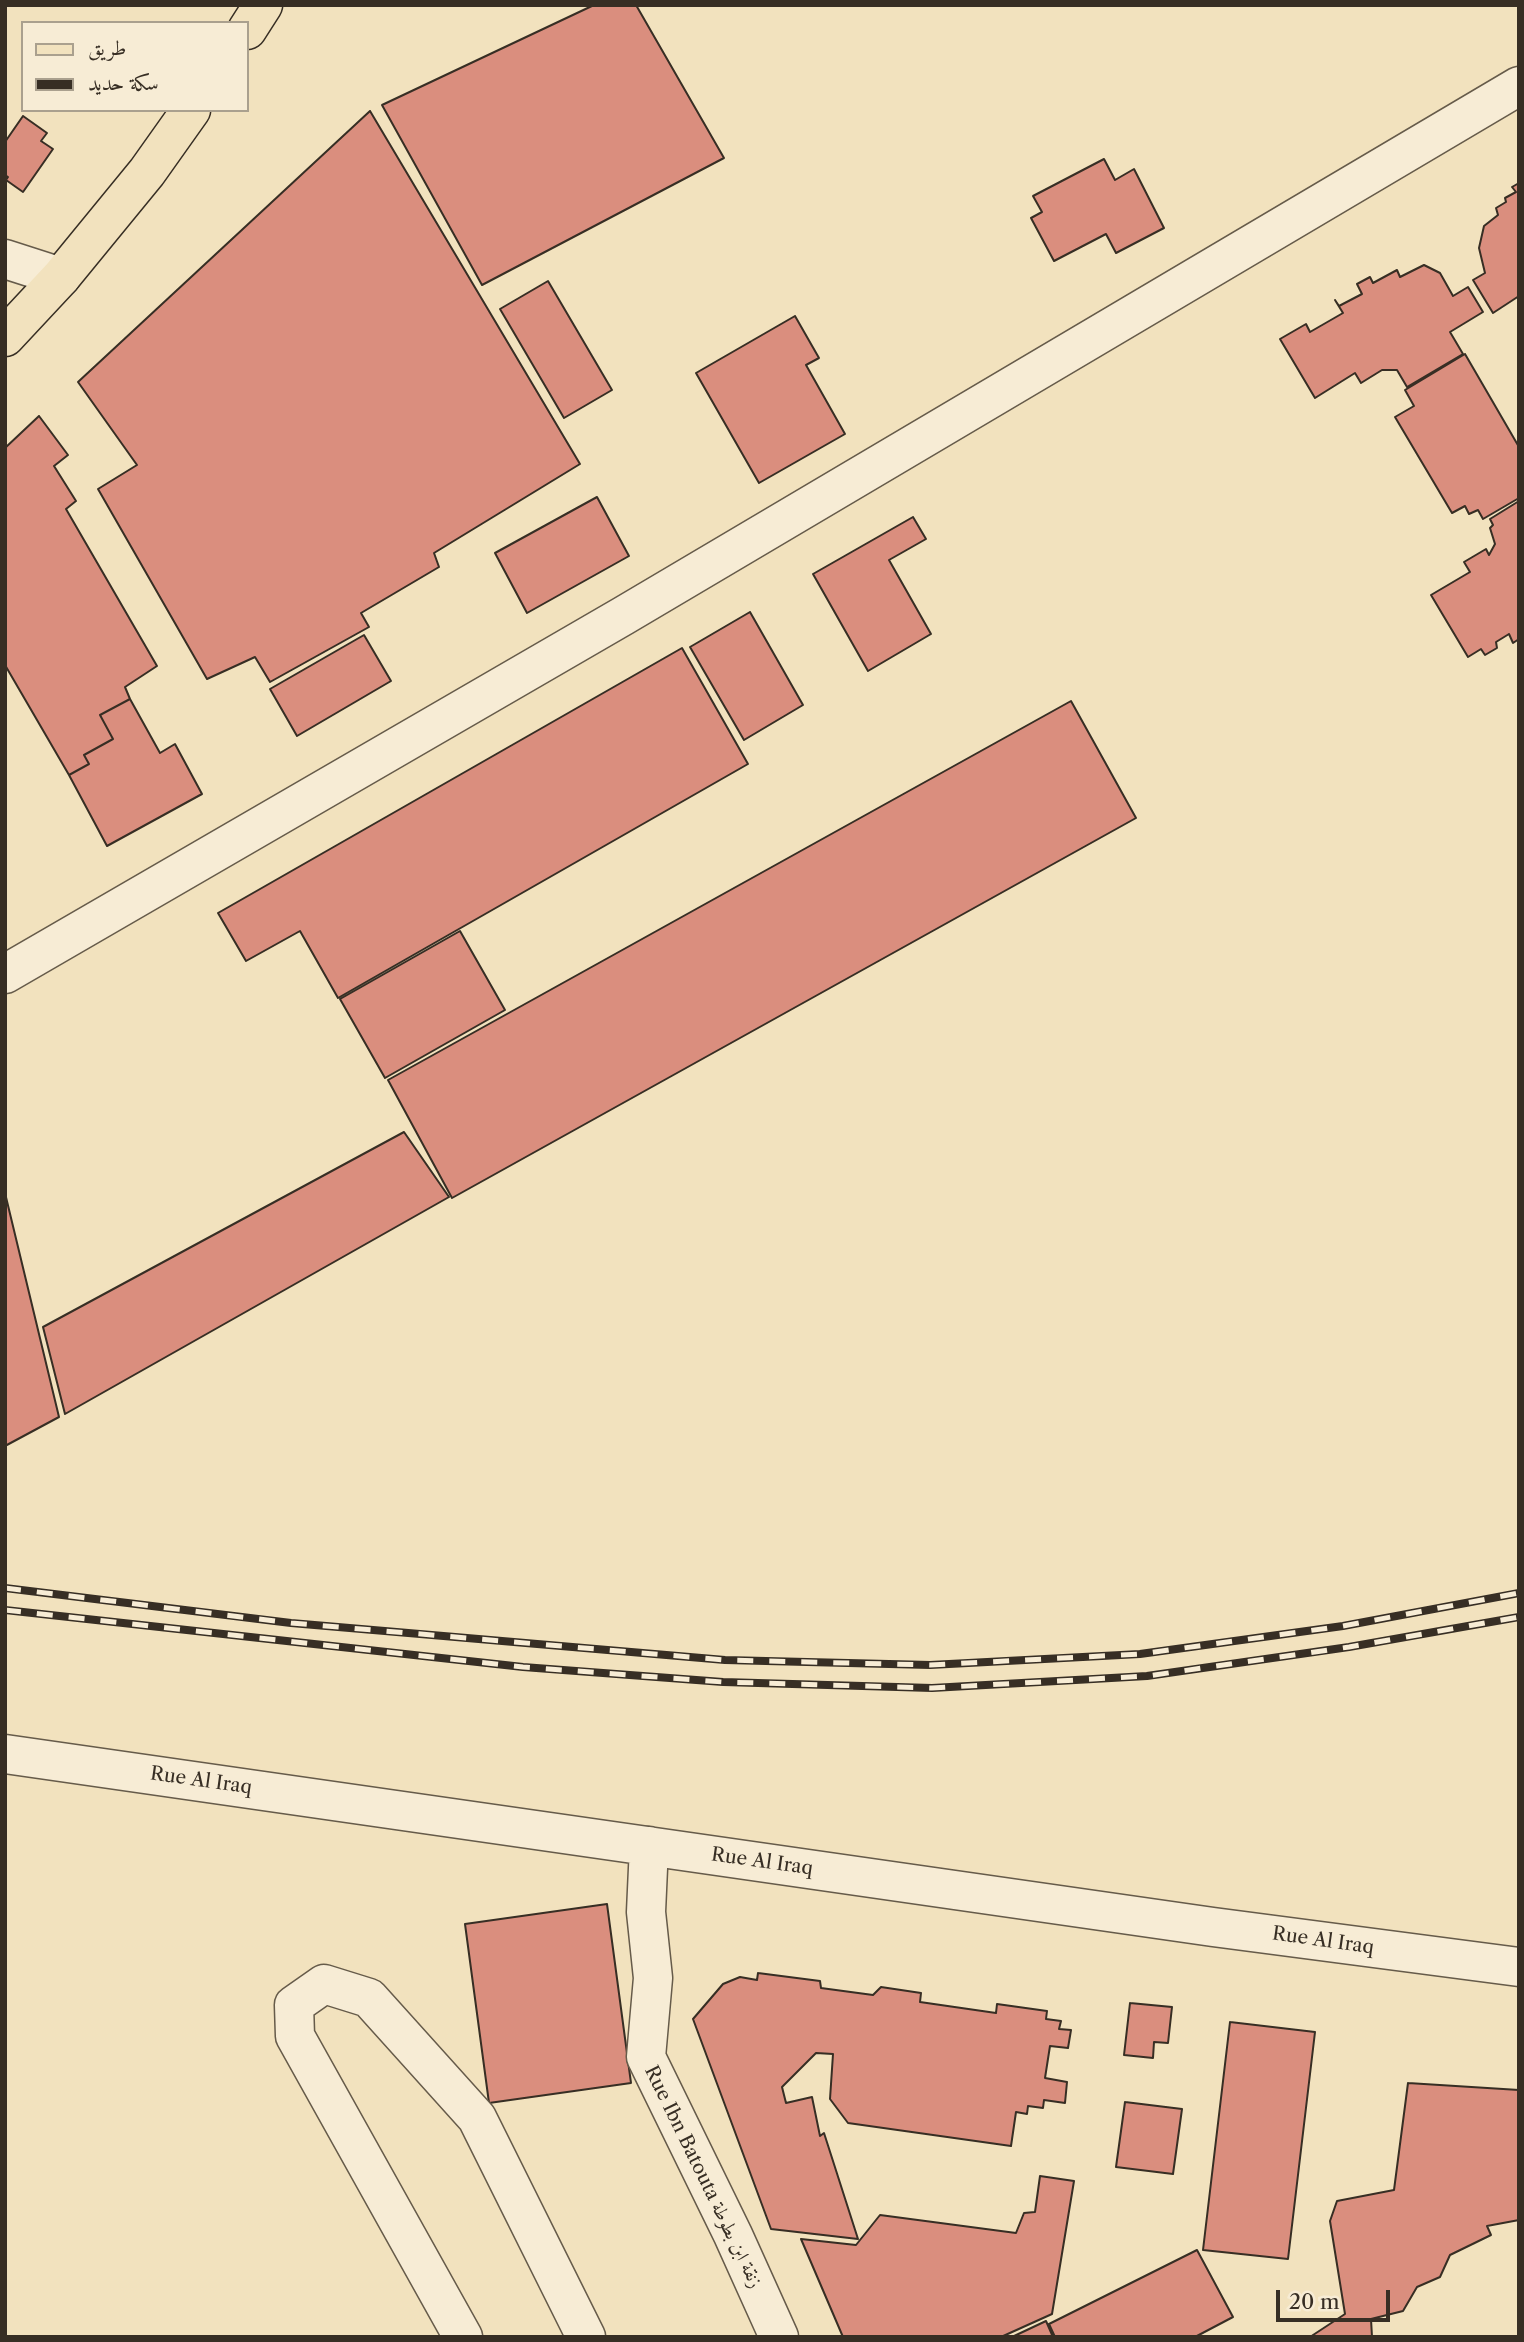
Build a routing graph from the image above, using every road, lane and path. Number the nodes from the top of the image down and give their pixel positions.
1 (263, 5) edge
2 (248, 28) edge
3 (1519, 86) edge
4 (190, 112) edge
5 (5, 259) edge
6 (61, 277) junction
7 (5, 337) edge
8 (5, 974) edge
9 (5, 1754) edge
10 (649, 1846) junction
11 (1519, 1967) edge
12 (463, 2337) edge
13 (586, 2337) edge
14 (779, 2337) edge

1 - 2 main road
3 - 8 street
4 - 6 main road
5 - 6 street
6 - 7 main road
9 - 10 street, Rue Al Iraq
10 - 11 street, Rue Al Iraq
10 - 14 street, Rue Ibn Batouta زنقة ابن بطوطة
12 - 13 street

